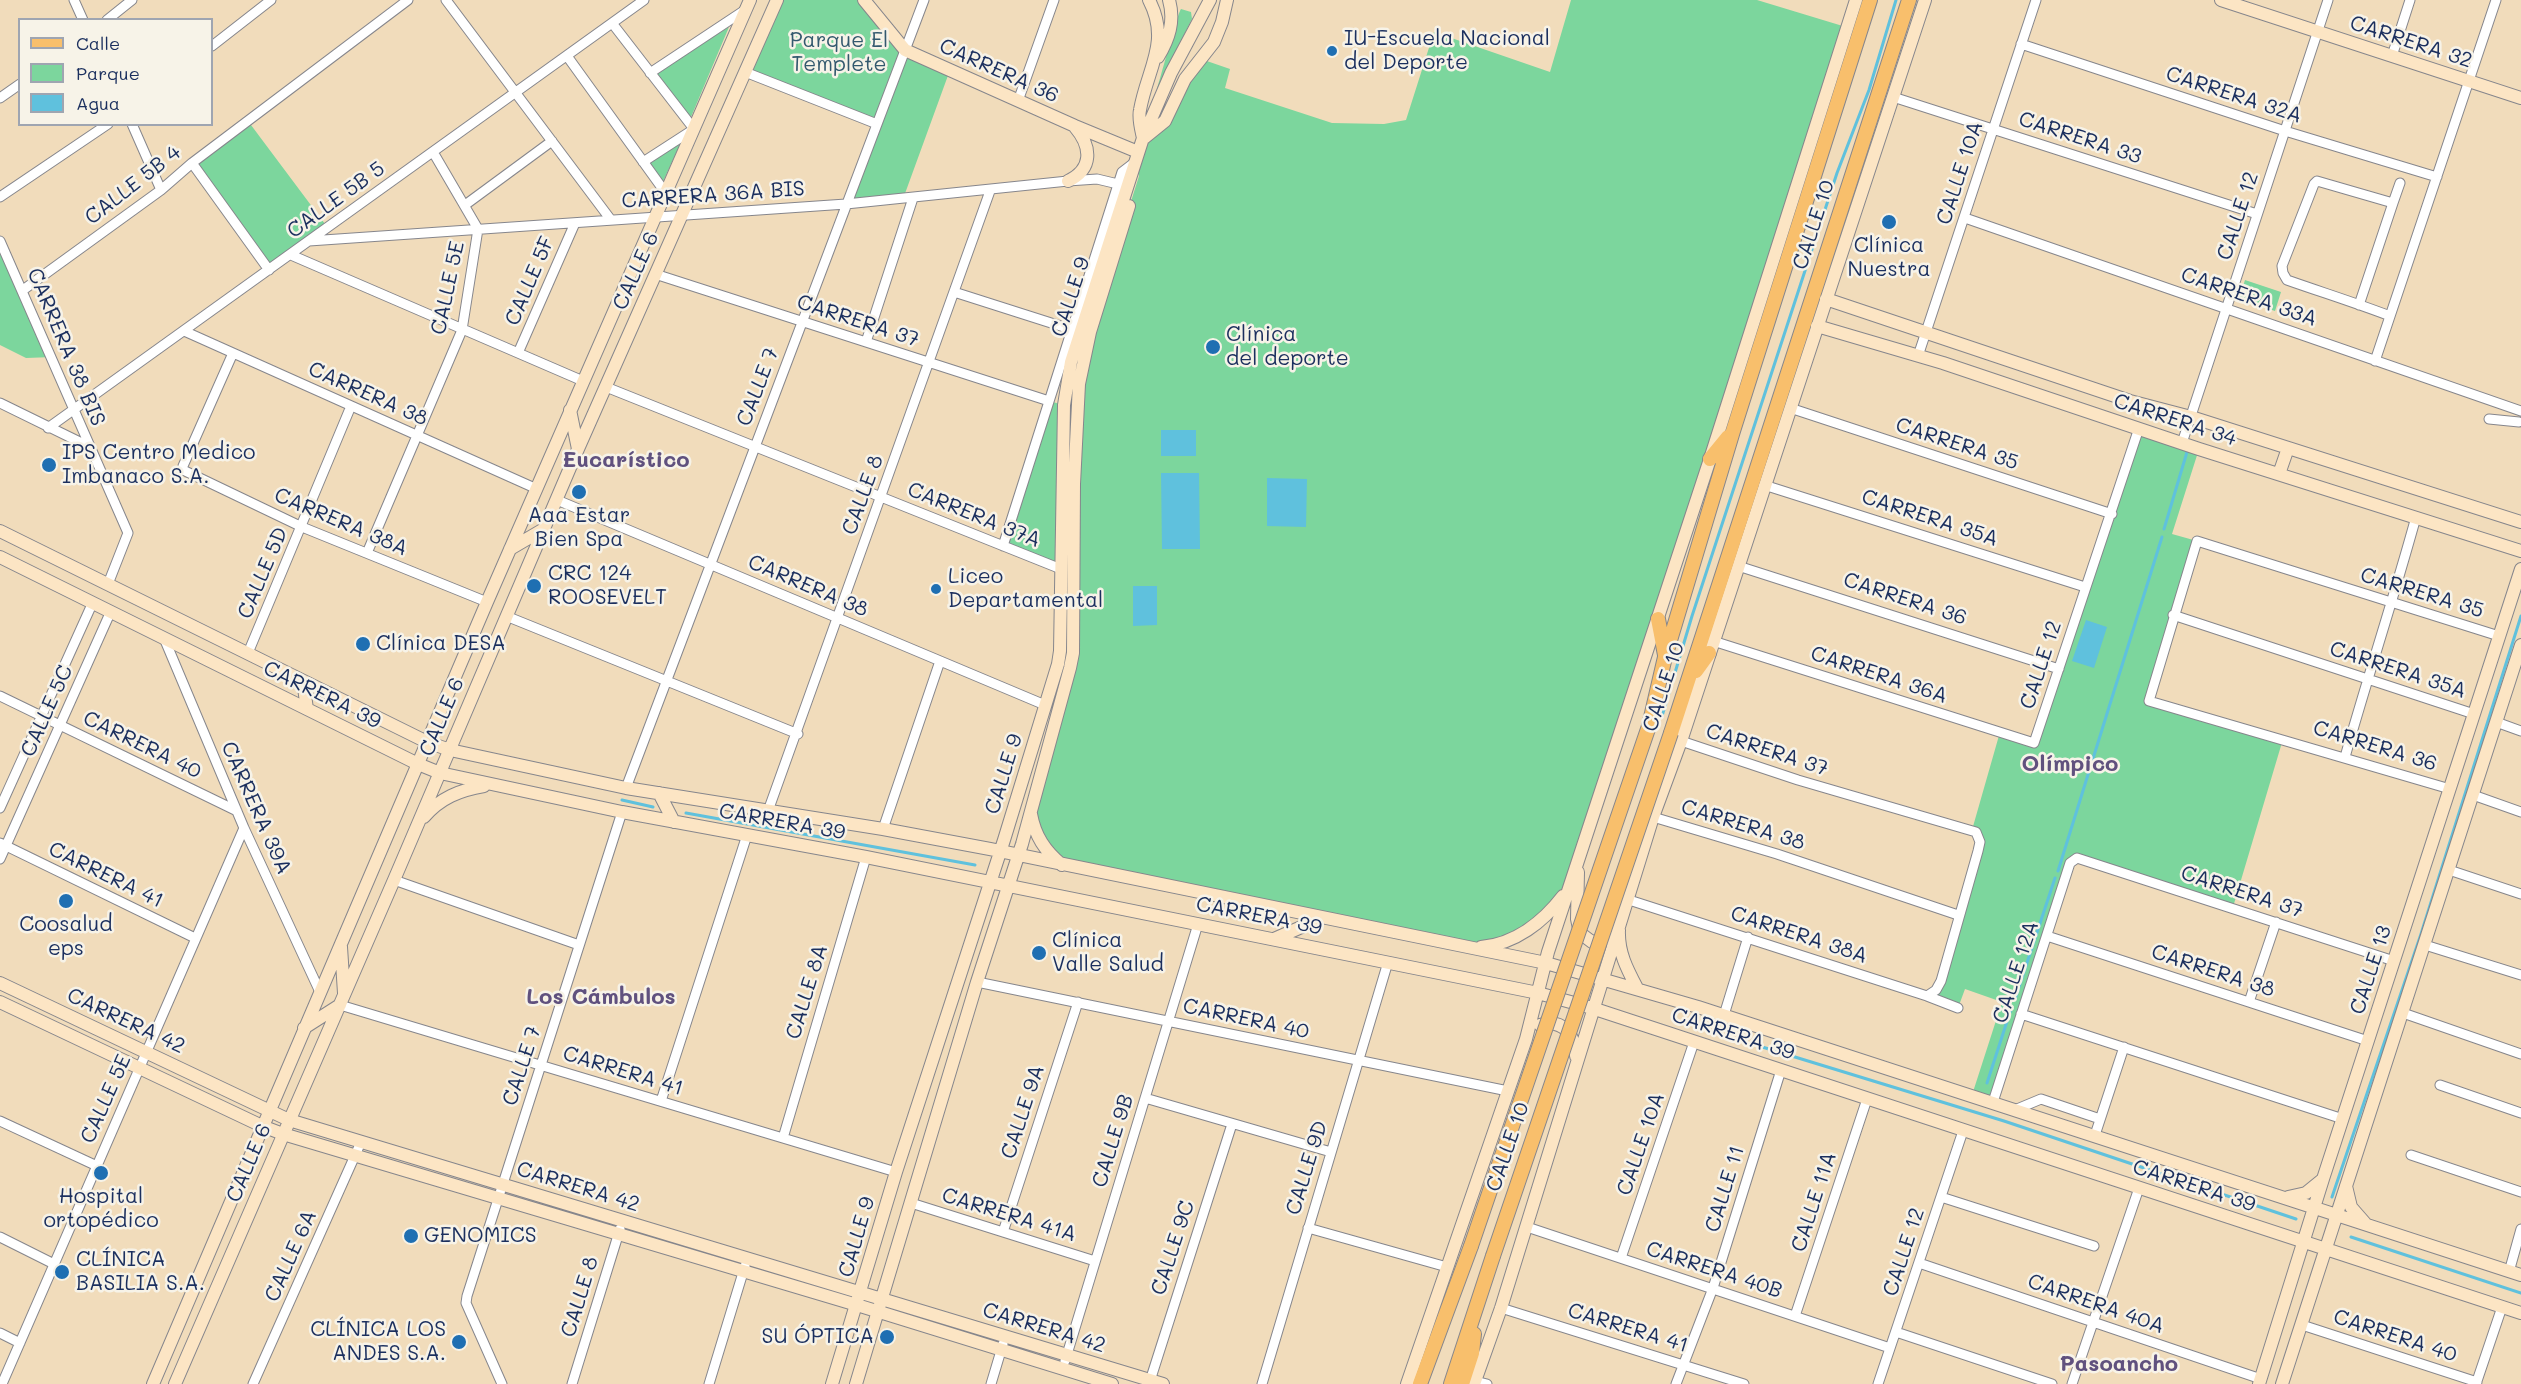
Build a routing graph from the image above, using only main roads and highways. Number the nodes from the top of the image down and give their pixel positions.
1 (777, 0) edge
2 (864, 0) edge
3 (1149, 0) edge
4 (1169, 0) edge
5 (1210, 0) edge
6 (1227, 0) edge
7 (1856, 0) edge
8 (1870, 0) edge
9 (1909, 0) edge
10 (1925, 0) edge
11 (2221, 0) edge
12 (749, 5) edge
13 (1858, 35) junction
14 (1841, 44) junction
15 (1850, 60) junction
16 (1155, 63) junction
17 (2521, 98) edge
18 (1075, 126) junction
19 (1143, 138) junction
20 (1137, 157) junction
21 (1068, 181) road end
22 (1826, 299) junction
23 (1817, 326) junction
24 (570, 410) junction
25 (1733, 431) junction
26 (2288, 448) junction
27 (578, 449) junction
28 (1075, 451) junction
29 (1710, 459) junction
30 (1063, 462) junction
31 (2279, 474) junction
32 (2521, 522) edge
33 (544, 529) junction
34 (0, 531) edge
35 (510, 549) junction
36 (2521, 551) edge
37 (0, 556) edge
38 (2521, 569) edge
39 (1658, 619) junction
40 (2521, 645) edge
41 (1711, 647) junction
42 (1665, 657) junction
43 (1689, 680) junction
44 (303, 681) junction
45 (1684, 697) junction
46 (307, 709) junction
47 (1685, 726) junction
48 (1676, 737) junction
49 (427, 742) junction
50 (450, 750) junction
51 (418, 764) junction
52 (440, 772) junction
53 (503, 787) junction
54 (659, 793) junction
55 (1030, 809) junction
56 (674, 822) junction
57 (417, 826) junction
58 (1000, 852) junction
59 (1018, 856) junction
60 (1579, 858) junction
61 (1063, 865) junction
62 (1573, 876) junction
63 (990, 881) junction
64 (1008, 885) junction
65 (1621, 917) junction
66 (1322, 918) junction
67 (1616, 931) junction
68 (1273, 939) junction
69 (340, 943) junction
70 (1469, 948) junction
71 (1546, 963) junction
72 (1567, 969) junction
73 (1601, 978) junction
74 (0, 983) edge
75 (1637, 988) junction
76 (1538, 993) junction
77 (342, 999) junction
78 (0, 1002) edge
79 (1592, 1008) junction
80 (304, 1028) junction
81 (1526, 1039) junction
82 (1576, 1060) junction
83 (268, 1110) junction
84 (289, 1120) junction
85 (262, 1126) junction
86 (283, 1134) junction
87 (2323, 1179) junction
88 (2346, 1185) junction
89 (2284, 1197) junction
90 (2314, 1211) junction
91 (2335, 1220) junction
92 (2367, 1225) junction
93 (2306, 1239) junction
94 (2327, 1246) junction
95 (2515, 1273) edge
96 (861, 1292) junction
97 (882, 1299) junction
98 (857, 1305) junction
99 (1476, 1310) junction
100 (1439, 1311) junction
101 (878, 1312) junction
102 (2521, 1313) edge
103 (1124, 1378) edge
104 (1150, 1382) edge
105 (2260, 1382) edge
106 (1474, 1383) edge
107 (153, 1384) edge
108 (175, 1384) edge
109 (832, 1384) edge
110 (856, 1384) edge
111 (1112, 1384) edge
112 (1163, 1384) edge
113 (1407, 1384) edge
114 (1420, 1384) edge
115 (1451, 1384) edge
116 (2282, 1384) edge

1 - 27 main road, CALLE 6
2 - 18 main road, CARRERA 36
3 - 16 main road
4 - 16 main road
5 - 19 main road, CALLE 9
6 - 19 main road
7 - 14 main road, CALLE 10
8 - 13 main road, CALLE 10
9 - 43 main road, CALLE 10
10 - 22 main road, CALLE 10
11 - 17 main road, CARRERA 32
12 - 24 main road, CALLE 6
13 - 14 main road
13 - 15 main road, CALLE 10
14 - 15 main road
14 - 29 main road, CALLE 10
15 - 25 main road, CALLE 10
16 - 19 main road
18 - 20 main road, CARRERA 36
18 - 21 main road
19 - 20 main road, CALLE 9
20 - 28 main road, CALLE 9
20 - 30 main road, CALLE 9
22 - 23 main road, CALLE 10
22 - 26 main road, CARRERA 34
23 - 31 main road, CARRERA 34
23 - 41 main road, CALLE 10
24 - 27 main road
24 - 35 main road, CALLE 6
25 - 29 main road
25 - 42 main road, CALLE 10
26 - 31 main road
26 - 32 main road, CARRERA 34
27 - 33 main road, CALLE 6
28 - 30 main road
28 - 55 main road, CALLE 9
29 - 39 main road, CALLE 10
30 - 58 main road, CALLE 9
31 - 36 main road, CARRERA 34
33 - 35 main road
33 - 50 main road, CALLE 6
34 - 44 main road, CARRERA 39
35 - 49 main road, CALLE 6
37 - 46 main road, CARRERA 39
38 - 87 main road, CALLE 13
39 - 42 main road
39 - 60 main road, CALLE 10
40 - 88 main road, CALLE 13
41 - 43 main road
41 - 47 main road, CALLE 10
42 - 100 main road, CALLE 10, bridge
43 - 45 main road, CALLE 10
44 - 46 main road
44 - 49 main road, CARRERA 39
45 - 47 main road
45 - 48 main road, CALLE 10
46 - 51 main road, CARRERA 39
47 - 48 main road, CALLE 10
48 - 65 main road, CALLE 10
48 - 99 main road, CALLE 10, bridge
49 - 50 main road, CARRERA 39
49 - 51 main road, CALLE 6
50 - 52 main road, CALLE 6
50 - 54 main road, CARRERA 39
51 - 52 main road, CARRERA 39
51 - 69 main road, CALLE 6
52 - 53 main road, CARRERA 39
52 - 57 main road, CALLE 6
53 - 56 main road, CARRERA 39
53 - 57 main road
54 - 56 main road
54 - 58 main road, CARRERA 39
55 - 59 main road, CALLE 9
55 - 61 main road
56 - 63 main road, CARRERA 39
57 - 77 main road, CALLE 6
58 - 59 main road, CARRERA 39
58 - 63 main road, CALLE 9
59 - 61 main road, CARRERA 39
59 - 64 main road, CALLE 9
60 - 62 main road, CALLE 10
60 - 67 main road
61 - 66 main road, CARRERA 39
62 - 70 main road
62 - 71 main road, CALLE 10
63 - 64 main road, CARRERA 39
63 - 96 main road, CALLE 9
64 - 68 main road, CARRERA 39
64 - 97 main road, CALLE 9
65 - 67 main road, CALLE 10
65 - 75 main road
66 - 68 main road
66 - 70 main road, CARRERA 39
67 - 73 main road, CALLE 10
68 - 76 main road, CARRERA 39
69 - 77 main road
69 - 80 main road, CALLE 6
70 - 71 main road, CARRERA 39
71 - 72 main road, CARRERA 39
71 - 76 main road, CALLE 10
72 - 73 main road, CARRERA 39
72 - 79 main road
73 - 75 main road, CARRERA 39
73 - 79 main road, CALLE 10
74 - 83 main road, CARRERA 42
75 - 89 main road, CARRERA 39
76 - 79 main road, CARRERA 39
76 - 81 main road, CALLE 10
77 - 80 main road
77 - 84 main road, CALLE 6
78 - 85 main road, CARRERA 42
79 - 82 main road, CALLE 10
79 - 93 main road, CARRERA 39
80 - 83 main road, CALLE 6
81 - 82 main road
81 - 100 main road, CALLE 10
82 - 106 main road, CALLE 10
83 - 84 main road, CARRERA 42
83 - 85 main road, CALLE 6
84 - 86 main road, CALLE 6
84 - 96 main road, CARRERA 42
85 - 86 main road, CARRERA 42
85 - 107 main road, CALLE 6
86 - 98 main road, CARRERA 42
86 - 108 main road, CALLE 6
87 - 89 main road
87 - 90 main road, CALLE 13
88 - 91 main road, CALLE 13
88 - 92 main road
89 - 90 main road, CARRERA 39
90 - 91 main road, CARRERA 39
90 - 93 main road, CALLE 13
91 - 92 main road, CARRERA 39
91 - 94 main road, CALLE 13
92 - 95 main road, CARRERA 39
93 - 94 main road, CARRERA 39
93 - 105 main road, CALLE 13
94 - 102 main road, CARRERA 39
94 - 116 main road, CALLE 13
96 - 97 main road, CARRERA 42
96 - 98 main road, CALLE 9
97 - 101 main road, CALLE 9
97 - 103 main road, CARRERA 42
98 - 101 main road, CARRERA 42
98 - 109 main road, CALLE 9
99 - 106 main road
99 - 115 main road, CALLE 10
100 - 113 main road, CALLE 10
100 - 114 main road, CALLE 10
101 - 110 main road, CALLE 9
101 - 111 main road, CARRERA 42
103 - 104 main road, CARRERA 42
104 - 112 main road, CARRERA 42

